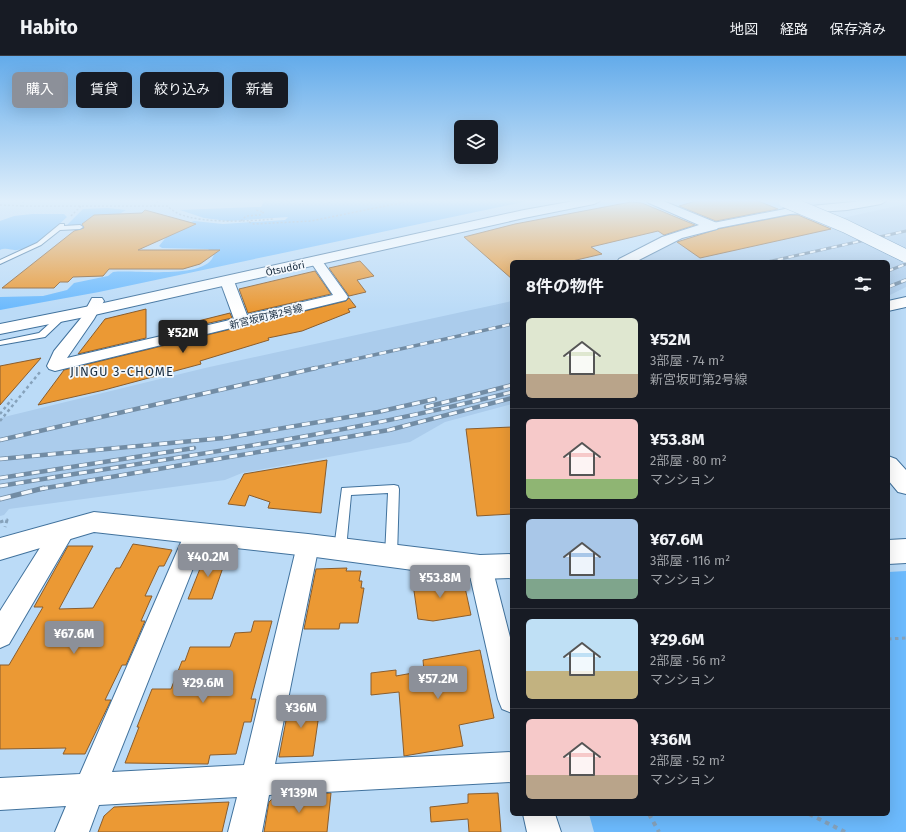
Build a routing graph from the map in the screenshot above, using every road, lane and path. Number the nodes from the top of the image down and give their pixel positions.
1 (47, 237) edge
2 (399, 237) edge
3 (423, 237) edge
4 (672, 237) edge
5 (868, 237) edge
6 (888, 237) edge
7 (906, 246) edge
8 (906, 256) edge
9 (628, 260) edge
10 (0, 262) edge
11 (316, 262) junction
12 (227, 281) junction
13 (906, 302) edge
14 (94, 306) junction
15 (890, 306) edge
16 (62, 317) junction
17 (0, 320) edge
18 (242, 322) junction
19 (0, 329) edge
20 (0, 343) edge
21 (49, 367) junction
22 (12, 399) dead end
23 (0, 414) edge
24 (0, 420) edge
25 (890, 467) edge
26 (906, 485) edge
27 (63, 531) junction
28 (196, 533) junction
29 (308, 545) junction
30 (0, 549) edge
31 (340, 549) junction
32 (906, 551) edge
33 (890, 552) edge
34 (391, 556) junction
35 (510, 566) edge
36 (480, 567) junction
37 (0, 635) edge
38 (906, 638) edge
39 (890, 639) edge
40 (510, 691) edge
41 (510, 767) edge
42 (256, 780) junction
43 (90, 789) junction
44 (0, 794) edge
45 (540, 816) edge
46 (650, 816) edge
47 (813, 816) edge
48 (72, 832) edge
49 (245, 832) edge
50 (544, 832) edge
51 (659, 832) edge
52 (845, 832) edge

1 - 10 lane
2 - 14 main road, Ōtsudōri
3 - 11 main road, Ōtsudōri
4 - 9 main road
5 - 8 main road, bridge
6 - 7 main road
11 - 12 main road, Ōtsudōri
11 - 18 street, 新宮坂町第2号線
12 - 14 main road, Ōtsudōri
12 - 18 street
13 - 15 main road
14 - 16 main road, Ōtsudōri
14 - 17 main road, Ōtsudōri
14 - 21 street
16 - 19 main road, Ōtsudōri
16 - 20 lane
18 - 21 street, 新宮坂町第2号線
21 - 24 path
22 - 23 path
25 - 26 main road
27 - 28 main road
27 - 30 main road
27 - 37 street
28 - 29 main road
28 - 43 street
29 - 31 main road
29 - 42 street
31 - 34 main road
31 - 34 lane
32 - 33 main road
34 - 36 main road
35 - 36 main road
36 - 40 street
38 - 39 path
41 - 42 street
42 - 43 street
42 - 49 street
43 - 44 street
43 - 48 street
45 - 50 street
46 - 51 path
47 - 52 path

